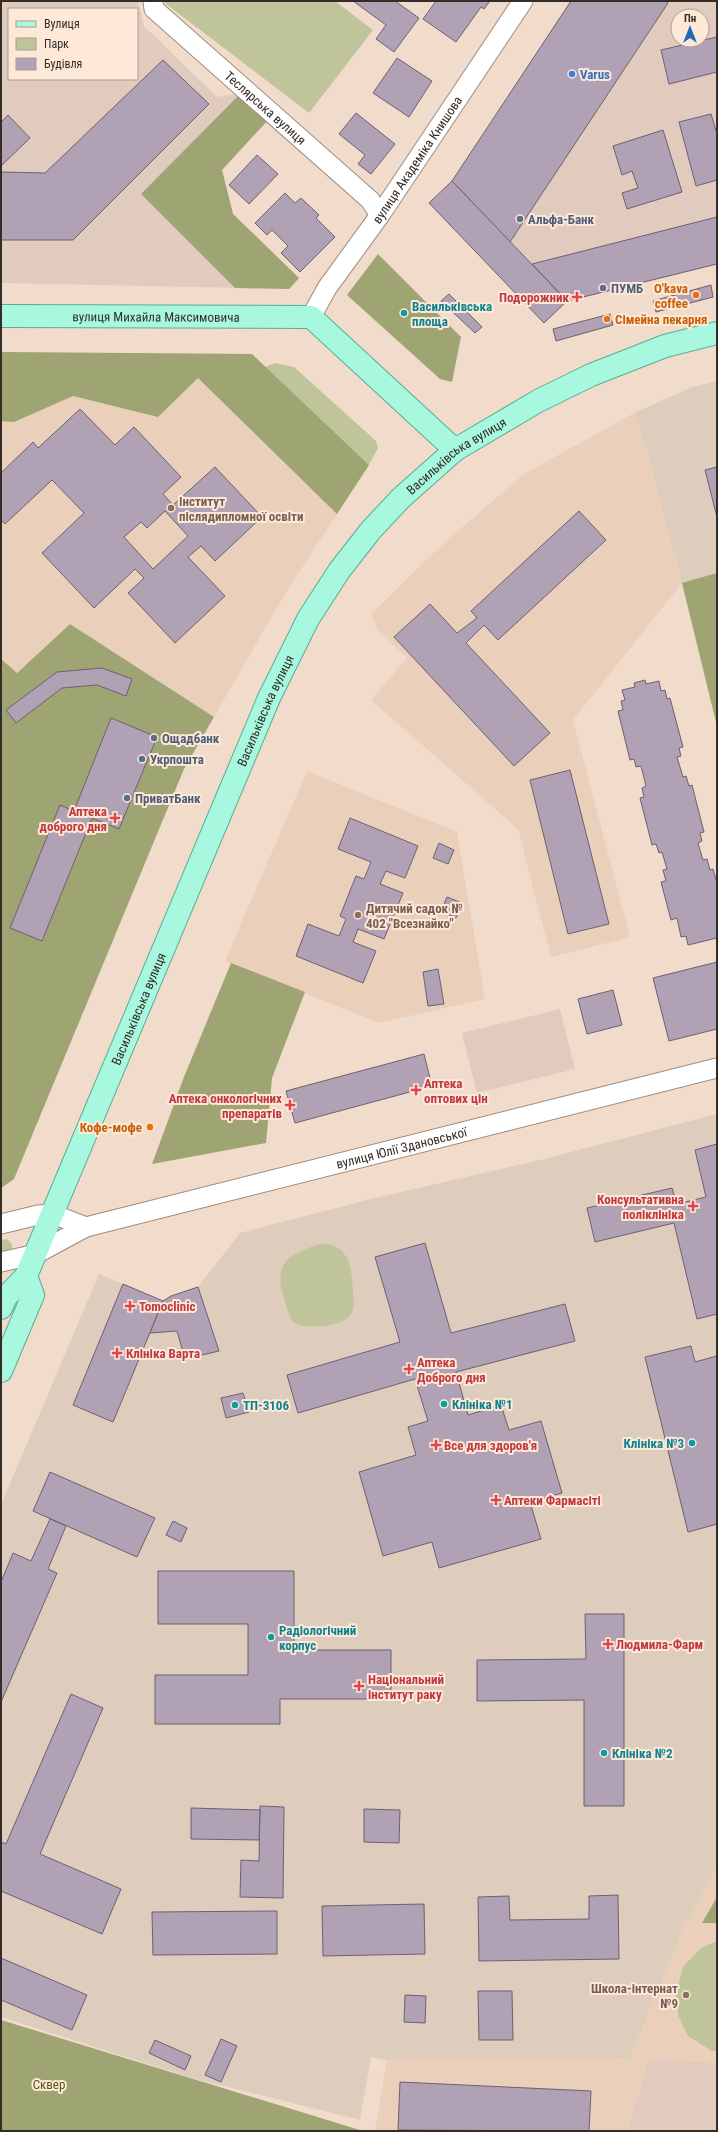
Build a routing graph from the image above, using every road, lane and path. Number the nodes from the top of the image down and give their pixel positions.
1 (153, 1) edge
2 (523, 1) edge
3 (380, 215) junction
4 (1, 316) edge
5 (311, 317) junction
6 (717, 332) edge
7 (455, 450) junction
8 (717, 1068) edge
9 (53, 1214) junction
10 (1, 1224) edge
11 (86, 1227) junction
12 (36, 1254) junction
13 (1, 1262) edge
14 (26, 1276) junction
15 (1, 1308) edge
16 (1, 1371) edge

1 - 3 street, Теслярська вулиця
2 - 3 street, вулиця Академіка Книшова
3 - 5 street, вулиця Академіка Книшова
4 - 5 main road, вулиця Михайла Максимовича
5 - 7 main road
6 - 7 main road, Васильківська вулиця
7 - 9 main road, Васильківська вулиця
8 - 11 street, вулиця Юлії Здановської
9 - 10 street
9 - 11 street
9 - 12 main road, Васильківська вулиця
11 - 12 street, вулиця Юлії Здановської
12 - 13 street, вулиця Юлії Здановської
12 - 14 main road, Васильківська вулиця
14 - 15 main road, Васильківська вулиця
14 - 16 main road

